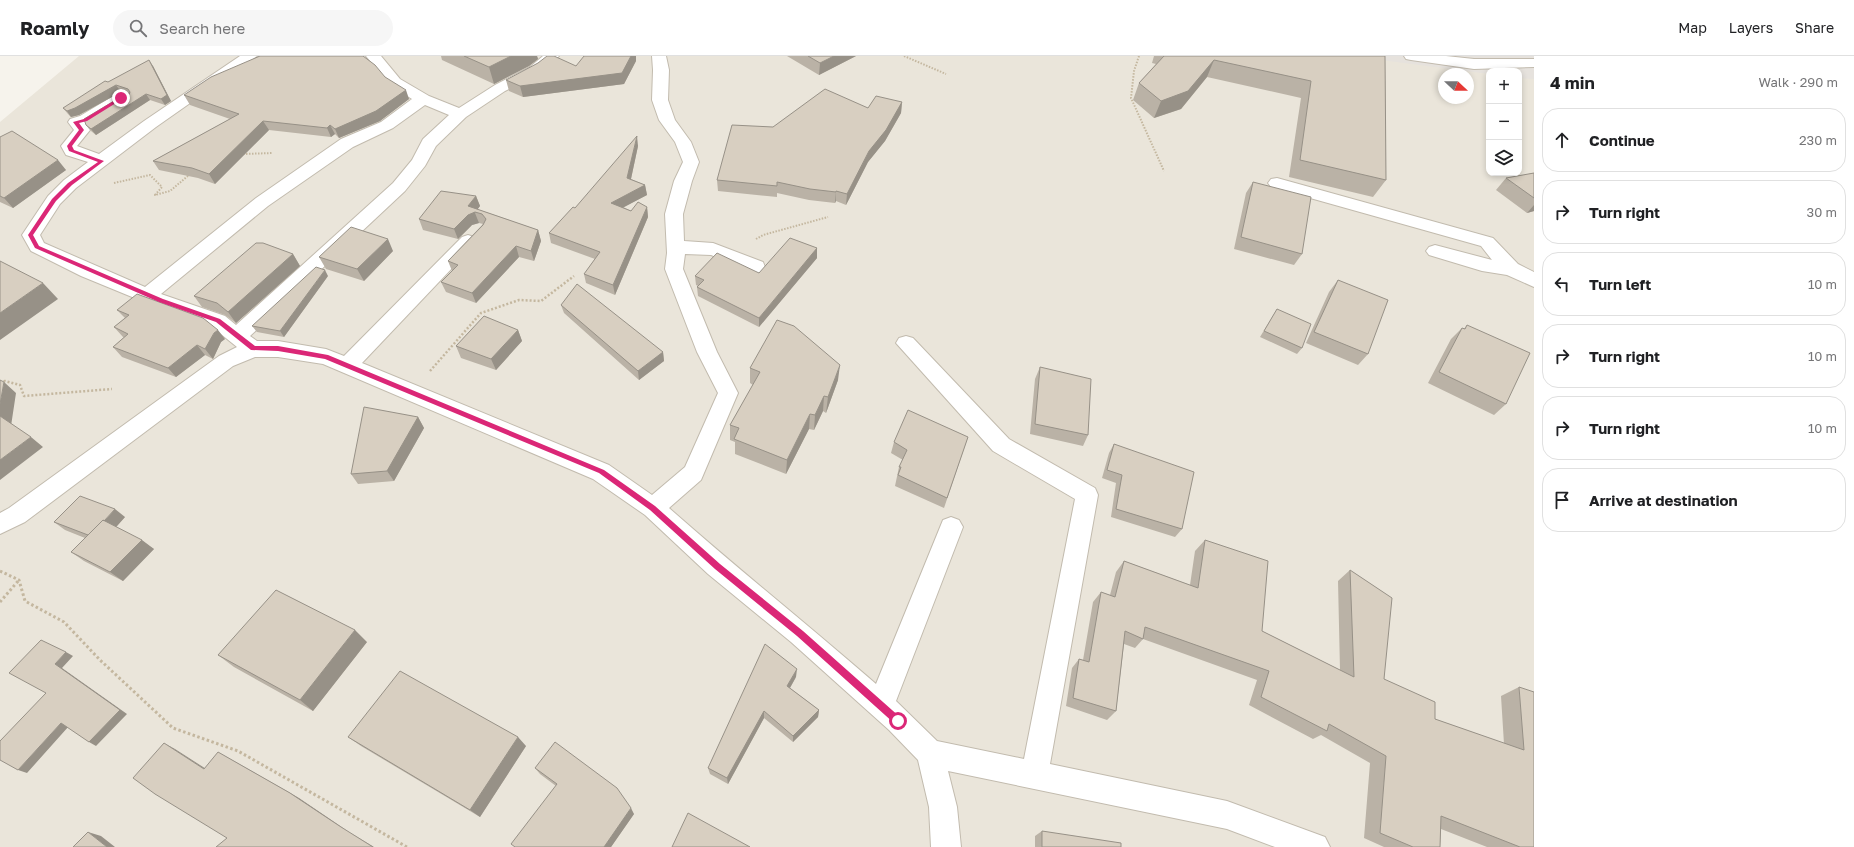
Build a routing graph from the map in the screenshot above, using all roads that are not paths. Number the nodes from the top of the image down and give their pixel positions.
1 (250, 56) edge
2 (373, 56) edge
3 (552, 56) edge
4 (659, 56) edge
5 (1410, 56) edge
6 (1534, 62) edge
7 (125, 99) edge
8 (423, 99) junction
9 (460, 114) junction
10 (102, 161) junction
11 (1276, 183) dead end
12 (478, 230) edge
13 (676, 247) junction
14 (1435, 251) dead end
15 (756, 267) dead end
16 (1511, 269) junction
17 (1534, 280) edge
18 (147, 295) junction
19 (246, 342) junction
20 (906, 343) dead end
21 (347, 366) junction
22 (653, 508) junction
23 (0, 524) edge
24 (951, 527) dead end
25 (880, 705) junction
26 (930, 753) junction
27 (1034, 776) junction
28 (946, 847) edge
29 (1315, 847) edge

1 - 10 street
2 - 8 street
3 - 9 street
4 - 13 street
5 - 6 street
7 - 10 street
8 - 9 street
8 - 18 street
9 - 19 street
10 - 18 street
11 - 16 street
12 - 21 street
13 - 15 street
13 - 22 street
14 - 16 street
16 - 17 street
18 - 19 street
19 - 21 street
19 - 23 street
20 - 27 street
21 - 22 street
22 - 25 street
24 - 25 street
25 - 26 street
26 - 27 street
26 - 28 street
27 - 29 street

